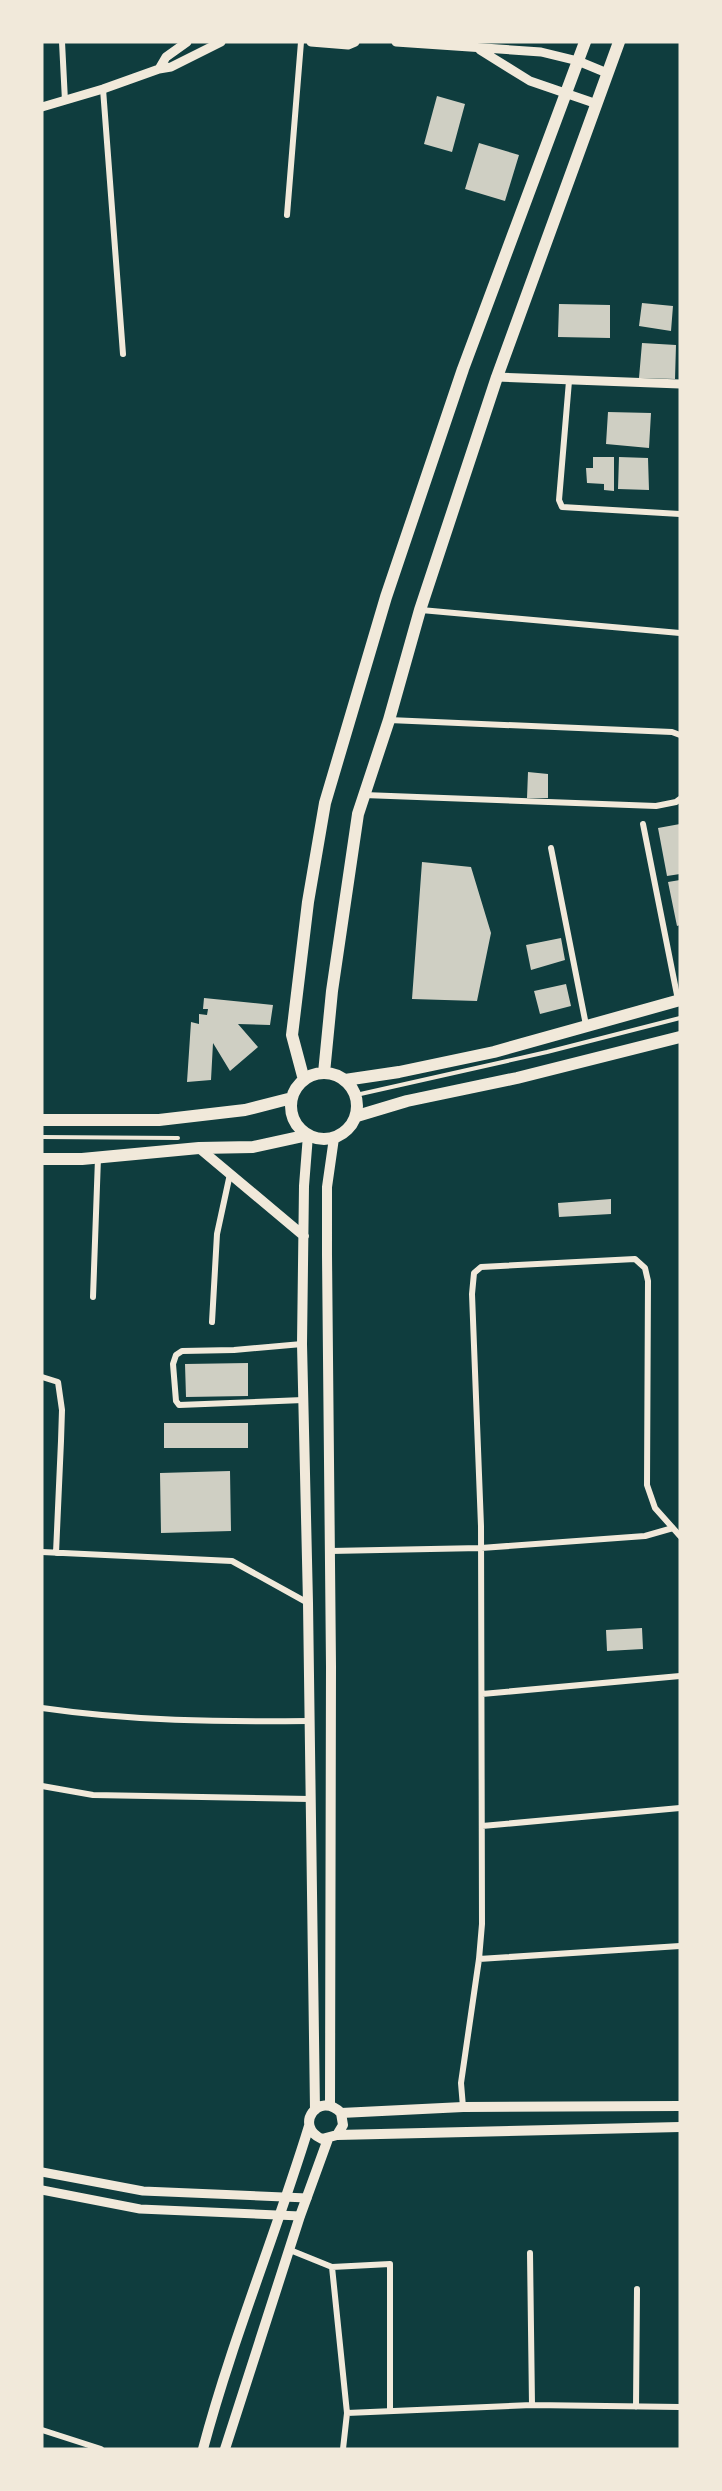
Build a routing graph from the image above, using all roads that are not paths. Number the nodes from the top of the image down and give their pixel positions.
1 (62, 42) edge
2 (187, 42) edge
3 (221, 42) edge
4 (301, 42) edge
5 (311, 42) edge
6 (355, 42) edge
7 (396, 42) edge
8 (585, 42) edge
9 (619, 42) edge
10 (449, 44) edge
11 (478, 49) junction
12 (578, 61) junction
13 (159, 69) junction
14 (607, 73) junction
15 (103, 89) junction
16 (565, 92) junction
17 (65, 100) junction
18 (597, 104) junction
19 (42, 107) edge
20 (287, 215) dead end
21 (123, 354) dead end
22 (497, 377) junction
23 (569, 381) junction
24 (680, 384) edge
25 (680, 514) edge
26 (420, 610) junction
27 (680, 633) edge
28 (388, 720) junction
29 (680, 735) edge
30 (364, 795) junction
31 (680, 799) edge
32 (643, 824) dead end
33 (551, 848) dead end
34 (679, 1000) edge
35 (680, 1018) edge
36 (586, 1025) junction
37 (680, 1037) edge
38 (324, 1073) junction
39 (304, 1080) junction
40 (345, 1080) junction
41 (356, 1095) junction
42 (292, 1098) junction
43 (357, 1116) junction
44 (42, 1120) edge
45 (308, 1135) junction
46 (42, 1137) edge
47 (178, 1138) dead end
48 (334, 1138) junction
49 (199, 1148) junction
50 (98, 1158) junction
51 (42, 1159) edge
52 (230, 1173) junction
53 (304, 1236) junction
54 (93, 1297) dead end
55 (212, 1322) dead end
56 (302, 1344) junction
57 (42, 1377) edge
58 (303, 1400) junction
59 (673, 1528) junction
60 (680, 1536) edge
61 (481, 1548) junction
62 (330, 1551) junction
63 (42, 1552) edge
64 (56, 1553) junction
65 (308, 1603) junction
66 (680, 1676) edge
67 (482, 1694) junction
68 (42, 1708) edge
69 (308, 1721) junction
70 (42, 1786) edge
71 (310, 1799) junction
72 (680, 1808) edge
73 (482, 1826) junction
74 (680, 1946) edge
75 (479, 1959) junction
76 (330, 2106) junction
77 (680, 2106) edge
78 (463, 2108) junction
79 (315, 2110) junction
80 (341, 2114) junction
81 (309, 2126) junction
82 (680, 2127) edge
83 (333, 2137) junction
84 (42, 2172) edge
85 (42, 2190) edge
86 (143, 2191) junction
87 (287, 2197) junction
88 (307, 2198) junction
89 (140, 2209) junction
90 (300, 2216) junction
91 (281, 2217) junction
92 (290, 2250) junction
93 (530, 2253) dead end
94 (332, 2267) junction
95 (637, 2289) dead end
96 (532, 2405) junction
97 (636, 2407) junction
98 (680, 2407) edge
99 (390, 2411) junction
100 (347, 2413) junction
101 (42, 2430) edge
102 (101, 2449) edge
103 (202, 2449) edge
104 (225, 2449) edge
105 (343, 2449) edge

1 - 17 street
2 - 13 street
3 - 13 street
4 - 20 street
5 - 6 street
7 - 10 street
8 - 12 main road
9 - 14 main road
10 - 11 street
11 - 12 street
11 - 16 street
12 - 14 street
12 - 16 main road
13 - 15 street
14 - 18 main road
15 - 17 street
15 - 21 street
16 - 18 street
16 - 39 main road
17 - 19 street
18 - 22 main road
22 - 23 street
22 - 26 main road
23 - 24 street
23 - 25 street
26 - 27 street
26 - 28 main road
28 - 29 street
28 - 30 main road
30 - 31 street
30 - 38 main road
32 - 34 street
33 - 36 street
34 - 36 main road
35 - 41 lane
36 - 40 main road
37 - 43 main road
38 - 39 main road
38 - 40 main road
39 - 42 main road
40 - 41 main road
41 - 43 main road
42 - 44 main road
42 - 45 main road
43 - 48 main road
45 - 48 main road
45 - 49 main road
45 - 53 main road
46 - 47 lane
48 - 62 main road
49 - 50 main road
49 - 52 main road
50 - 51 main road
50 - 54 street
52 - 53 main road
52 - 55 street
53 - 56 main road
56 - 58 main road
56 - 58 street
57 - 64 street
58 - 65 main road
59 - 60 street
59 - 61 street
59 - 61 street
61 - 62 street
61 - 67 street
62 - 76 main road
63 - 64 street
64 - 65 street
65 - 69 main road
66 - 67 street
67 - 73 street
68 - 69 street
69 - 71 main road
70 - 71 street
71 - 79 main road
72 - 73 street
73 - 75 street
74 - 75 street
75 - 78 street
76 - 79 main road
76 - 80 main road
77 - 78 main road
78 - 80 main road
79 - 81 main road
80 - 83 main road
81 - 83 main road
81 - 87 main road
82 - 83 main road
83 - 88 main road
84 - 86 street
85 - 89 street
86 - 87 street
86 - 89 street
87 - 88 street
87 - 91 main road
88 - 90 main road
89 - 91 street
90 - 91 street
90 - 92 main road
91 - 103 main road
92 - 94 street
92 - 104 main road
93 - 96 street
94 - 99 street
94 - 100 street
95 - 97 street
96 - 97 street
96 - 99 street
97 - 98 street
99 - 100 street
100 - 105 street
101 - 102 street

